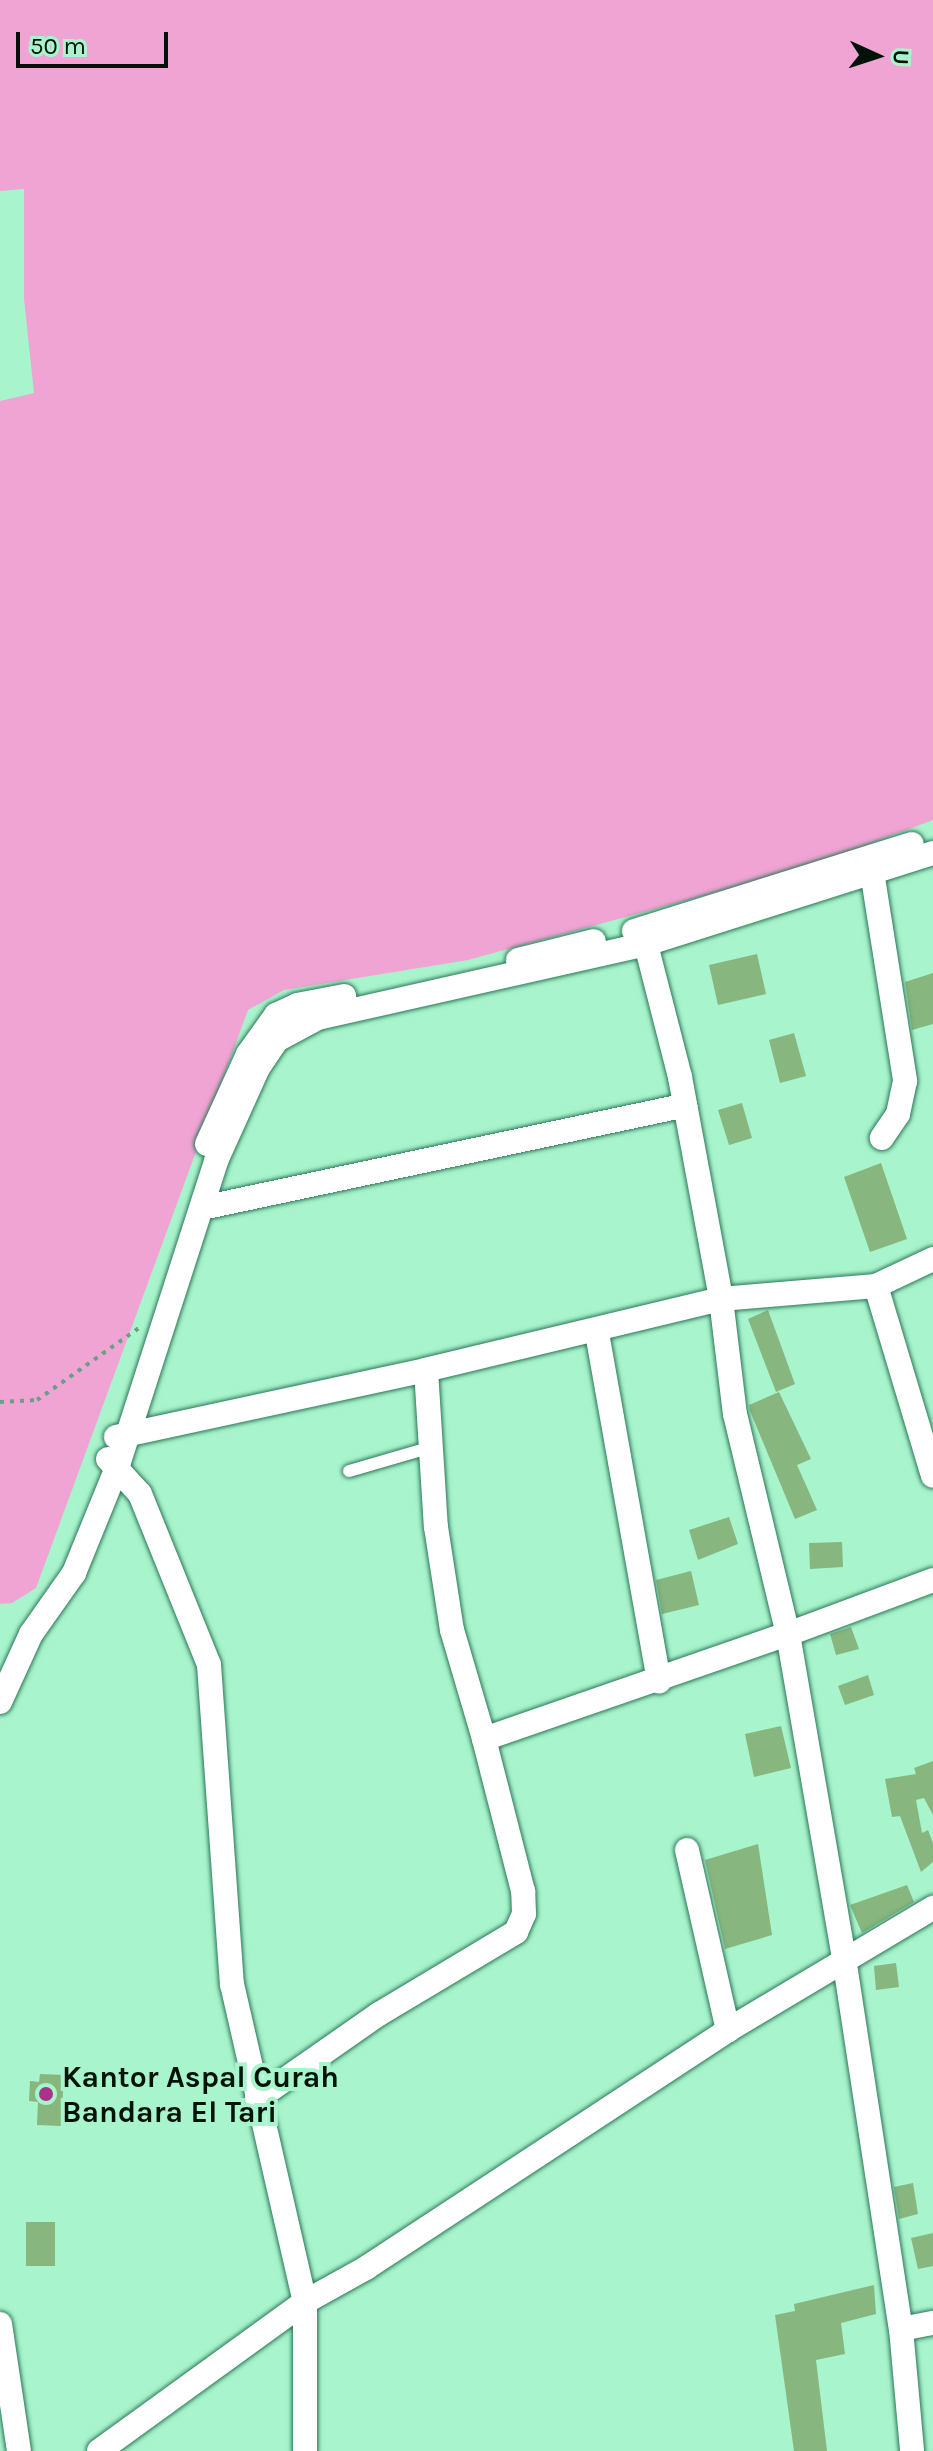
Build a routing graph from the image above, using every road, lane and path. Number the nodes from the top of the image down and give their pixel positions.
1 (933, 837) edge
2 (933, 853) edge
3 (871, 865) junction
4 (644, 936) junction
5 (685, 1105) junction
6 (882, 1138) dead end
7 (202, 1208) junction
8 (933, 1259) edge
9 (876, 1286) junction
10 (721, 1299) junction
11 (148, 1323) junction
12 (597, 1333) junction
13 (426, 1370) junction
14 (0, 1402) edge
15 (435, 1446) junction
16 (116, 1449) junction
17 (349, 1471) dead end
18 (933, 1476) edge
19 (933, 1580) edge
20 (788, 1634) junction
21 (659, 1682) junction
22 (0, 1702) edge
23 (484, 1739) junction
24 (687, 1850) dead end
25 (933, 1908) edge
26 (844, 1958) junction
27 (728, 2030) junction
28 (257, 2099) junction
29 (305, 2302) junction
30 (933, 2323) edge
31 (0, 2324) edge
32 (901, 2329) junction
33 (19, 2451) edge
34 (99, 2451) edge
35 (305, 2451) edge
36 (912, 2451) edge

1 - 3 street
2 - 3 street
3 - 4 street
3 - 6 street
4 - 5 street
4 - 7 street
4 - 11 street
5 - 7 street
5 - 10 street
7 - 16 street
8 - 9 street
9 - 10 street
9 - 18 street
10 - 12 street
10 - 20 street
11 - 14 path
11 - 16 street
12 - 13 street
12 - 21 street
13 - 15 street
13 - 16 street
15 - 17 lane
15 - 23 street
16 - 22 street
16 - 28 street
19 - 20 street
20 - 21 street
20 - 26 street
21 - 23 street
23 - 28 street
24 - 27 street
25 - 26 street
26 - 27 street
26 - 32 street
27 - 29 street
28 - 29 street
29 - 34 street
29 - 35 street
30 - 32 street
31 - 33 street
32 - 36 street

